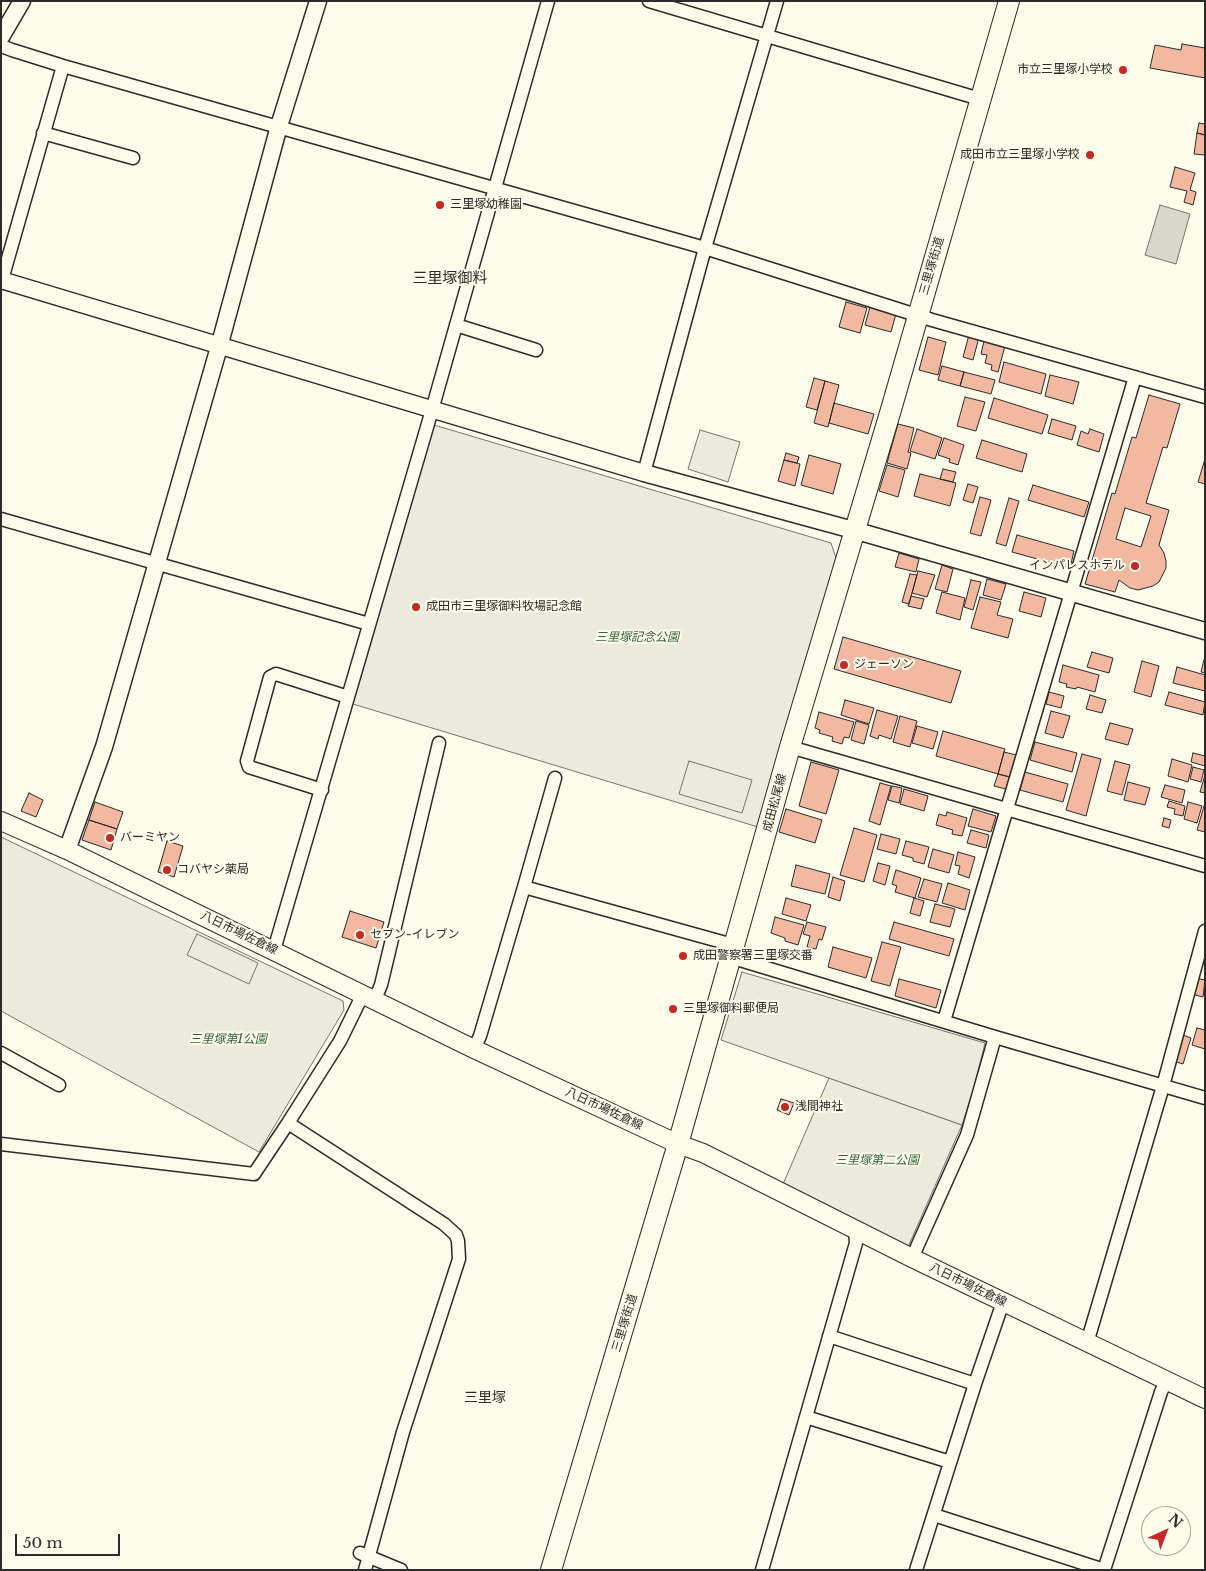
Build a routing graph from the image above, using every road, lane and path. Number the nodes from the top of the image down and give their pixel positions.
1 (22, 1) edge
2 (318, 1) edge
3 (548, 1) edge
4 (649, 1) edge
5 (777, 1) edge
6 (1008, 1) edge
7 (1, 37) edge
8 (767, 37) junction
9 (1, 46) edge
10 (63, 66) junction
11 (980, 100) junction
12 (279, 126) junction
13 (43, 133) junction
14 (133, 158) dead end
15 (494, 187) junction
16 (705, 248) junction
17 (1, 281) edge
18 (918, 316) junction
19 (456, 325) junction
20 (219, 347) junction
21 (536, 350) dead end
22 (1135, 377) junction
23 (1205, 398) edge
24 (432, 410) junction
25 (644, 474) junction
26 (1, 519) edge
27 (854, 531) junction
28 (158, 563) junction
29 (1071, 593) junction
30 (369, 624) junction
31 (1205, 631) edge
32 (348, 697) junction
33 (439, 742) dead end
34 (790, 748) junction
35 (555, 778) dead end
36 (322, 790) junction
37 (1007, 810) junction
38 (1, 821) edge
39 (67, 850) junction
40 (1205, 866) edge
41 (524, 887) junction
42 (1205, 931) edge
43 (274, 950) junction
44 (732, 951) junction
45 (369, 997) junction
46 (944, 1022) junction
47 (995, 1037) junction
48 (474, 1049) junction
49 (1, 1053) edge
50 (698, 1076) joint
51 (59, 1085) dead end
52 (1162, 1086) junction
53 (1205, 1098) edge
54 (288, 1123) junction
55 (1, 1144) edge
56 (678, 1144) junction
57 (855, 1230) junction
58 (912, 1258) junction
59 (1003, 1302) junction
60 (829, 1336) junction
61 (1087, 1343) junction
62 (1166, 1381) junction
63 (974, 1384) junction
64 (1205, 1399) edge
65 (806, 1417) junction
66 (950, 1462) junction
67 (934, 1516) junction
68 (364, 1555) junction
69 (365, 1570) edge
70 (401, 1570) edge
71 (552, 1570) edge
72 (762, 1570) edge
73 (916, 1570) edge
74 (1104, 1570) edge

1 - 7 street
2 - 12 street
3 - 15 street
4 - 8 street
5 - 8 street
6 - 11 main road, 三里塚街道
8 - 11 street
8 - 16 street
9 - 10 street
10 - 12 street
10 - 13 street
11 - 18 main road, 三里塚街道
12 - 15 street
12 - 20 street
13 - 14 street
13 - 17 street
15 - 16 street
15 - 19 street
16 - 18 street
16 - 25 street
17 - 20 street
18 - 22 street
18 - 27 main road, 三里塚街道
19 - 21 street
19 - 24 street
20 - 24 street
20 - 28 street
22 - 23 street
22 - 29 street
24 - 25 street
24 - 30 street
25 - 27 street
26 - 28 street
27 - 29 street
27 - 34 main road, 成田松尾線
28 - 30 street
28 - 39 street
29 - 31 street
29 - 37 street
30 - 32 street
32 - 36 street
32 - 36 street
33 - 45 street
34 - 37 street
34 - 44 main road, 成田松尾線
35 - 41 street
36 - 43 street
37 - 40 street
37 - 46 street
38 - 39 main road, 八日市場佐倉線
39 - 43 main road, 八日市場佐倉線
41 - 44 street
41 - 48 street
42 - 52 street
43 - 45 main road, 八日市場佐倉線
44 - 46 street
44 - 50 main road, 成田松尾線
45 - 48 main road, 八日市場佐倉線
45 - 54 street
46 - 47 street
47 - 52 street
47 - 58 street
48 - 56 main road, 八日市場佐倉線
49 - 51 street
50 - 56 main road, 三里塚街道
52 - 53 street
52 - 61 street
54 - 55 street
54 - 68 street
56 - 57 main road, 八日市場佐倉線
56 - 71 main road, 三里塚街道
57 - 58 main road, 八日市場佐倉線
57 - 60 street
58 - 59 main road, 八日市場佐倉線
59 - 61 main road, 八日市場佐倉線
59 - 63 street
60 - 63 street
60 - 65 street
61 - 62 main road, 八日市場佐倉線
62 - 64 main road, 八日市場佐倉線
62 - 74 street
63 - 66 street
65 - 66 street
65 - 72 street
66 - 67 street
67 - 73 street
67 - 74 street
68 - 69 street
68 - 70 street

